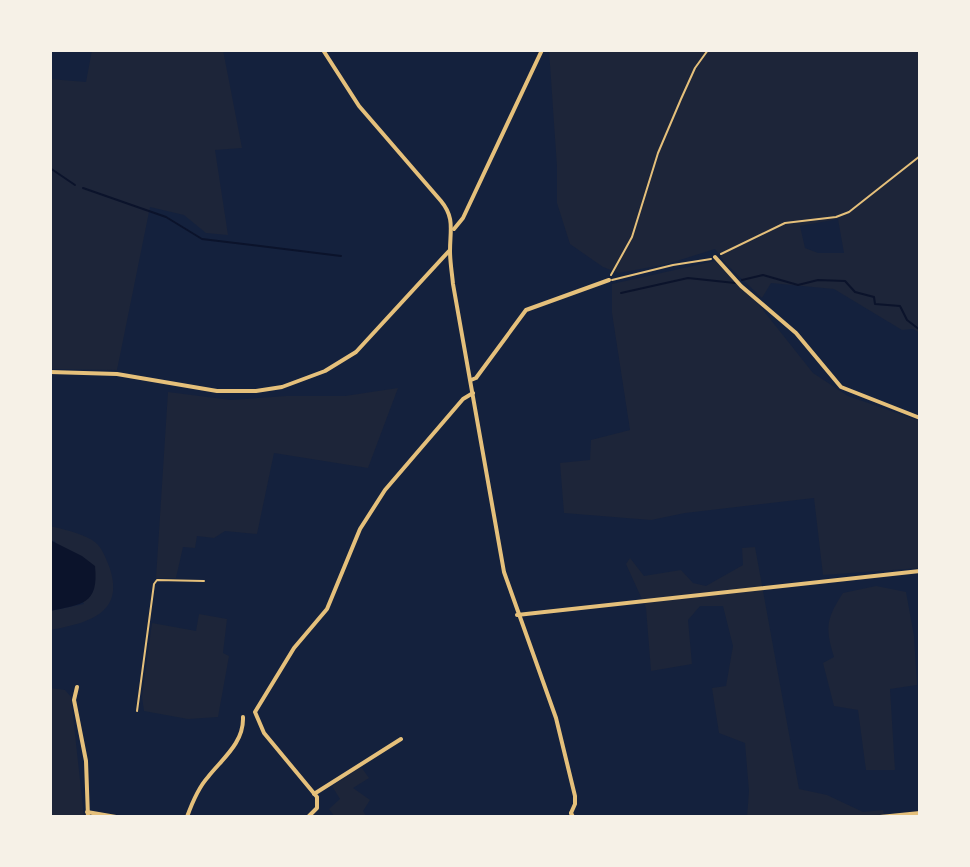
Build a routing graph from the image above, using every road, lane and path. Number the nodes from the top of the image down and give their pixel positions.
1 (323, 50) edge
2 (542, 50) edge
3 (708, 50) edge
4 (920, 156) edge
5 (453, 231) junction
6 (450, 250) junction
7 (715, 257) junction
8 (609, 280) junction
9 (50, 372) edge
10 (471, 380) junction
11 (473, 393) junction
12 (920, 418) edge
13 (920, 571) edge
14 (204, 581) dead end
15 (517, 615) junction
16 (77, 687) dead end
17 (137, 711) dead end
18 (243, 717) dead end
19 (401, 739) dead end
20 (314, 794) junction
21 (920, 813) edge
22 (88, 815) edge
23 (572, 815) edge
24 (116, 817) edge
25 (187, 817) edge
26 (308, 817) edge
27 (880, 817) edge

1 - 5 street
2 - 5 street
3 - 8 path
4 - 7 path
5 - 6 street
6 - 9 street
6 - 10 street
7 - 8 path
7 - 12 street
8 - 10 street
10 - 11 street
11 - 15 street
11 - 20 street
13 - 15 street
14 - 17 lane
15 - 23 street
16 - 22 street
18 - 25 street
19 - 20 street
20 - 26 street
21 - 27 street
22 - 24 street

